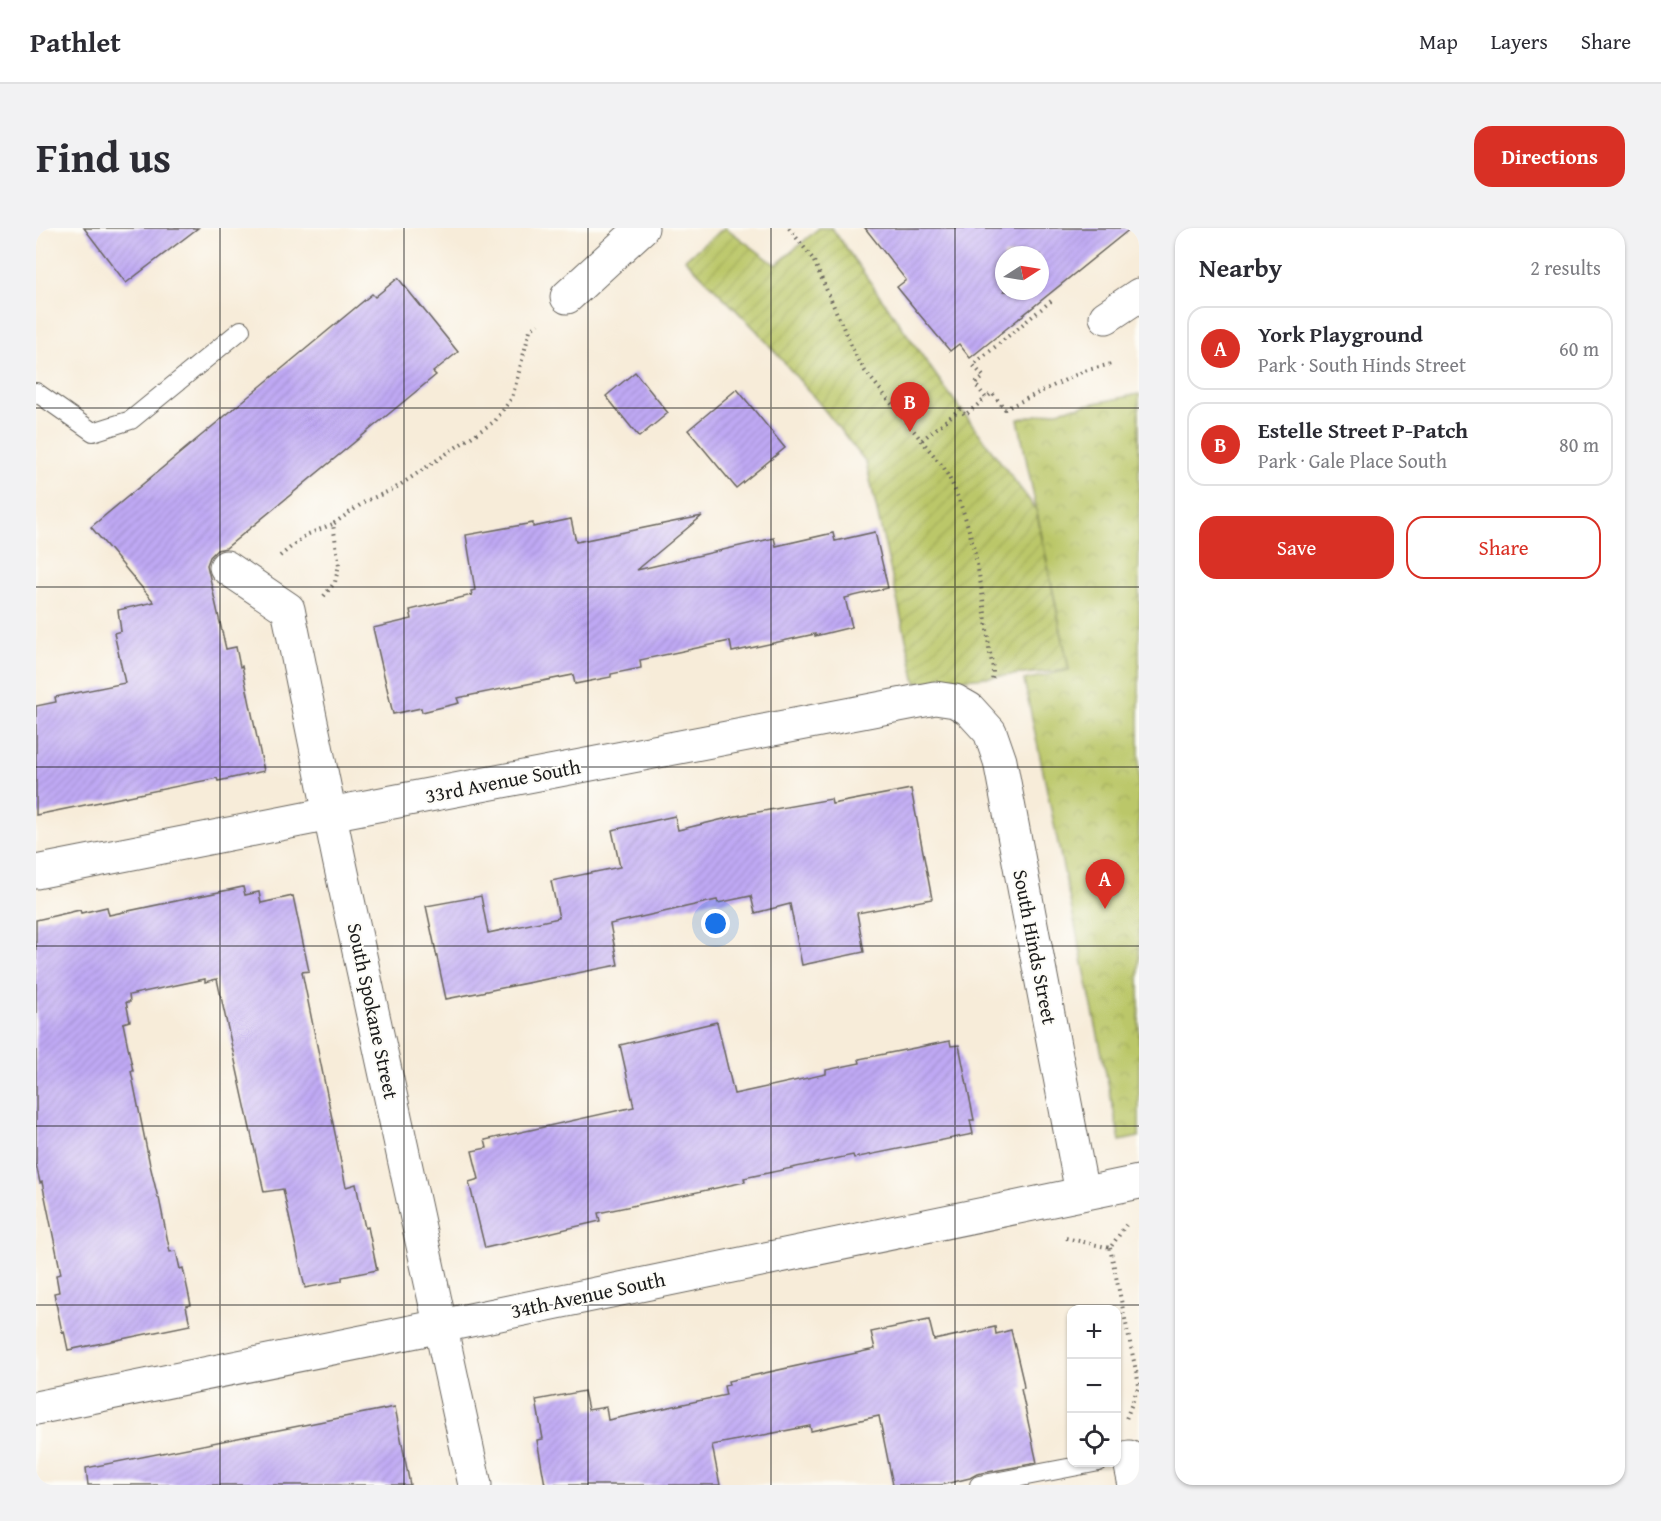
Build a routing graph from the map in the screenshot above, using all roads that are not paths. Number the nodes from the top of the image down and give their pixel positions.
1 (642, 228) edge
2 (1139, 295) edge
3 (567, 297) road end
4 (1106, 317) dead end
5 (241, 330) dead end
6 (36, 392) edge
7 (226, 567) dead end
8 (969, 709) joint
9 (330, 814) junction
10 (36, 872) edge
11 (1139, 1182) edge
12 (1082, 1193) junction
13 (441, 1326) junction
14 (36, 1408) edge
15 (1124, 1458) edge
16 (475, 1485) edge
17 (979, 1485) edge

1 - 3 street
2 - 4 street
5 - 6 lane
7 - 9 street, South Spokane Street
8 - 9 street, 33rd Avenue South
8 - 12 street, South Hinds Street
9 - 10 street, 33rd Avenue South
9 - 13 street, South Spokane Street
11 - 12 street, 34th Avenue South
12 - 13 street, 34th Avenue South
13 - 14 street, 34th Avenue South
13 - 16 street, South Spokane Street
15 - 17 lane

